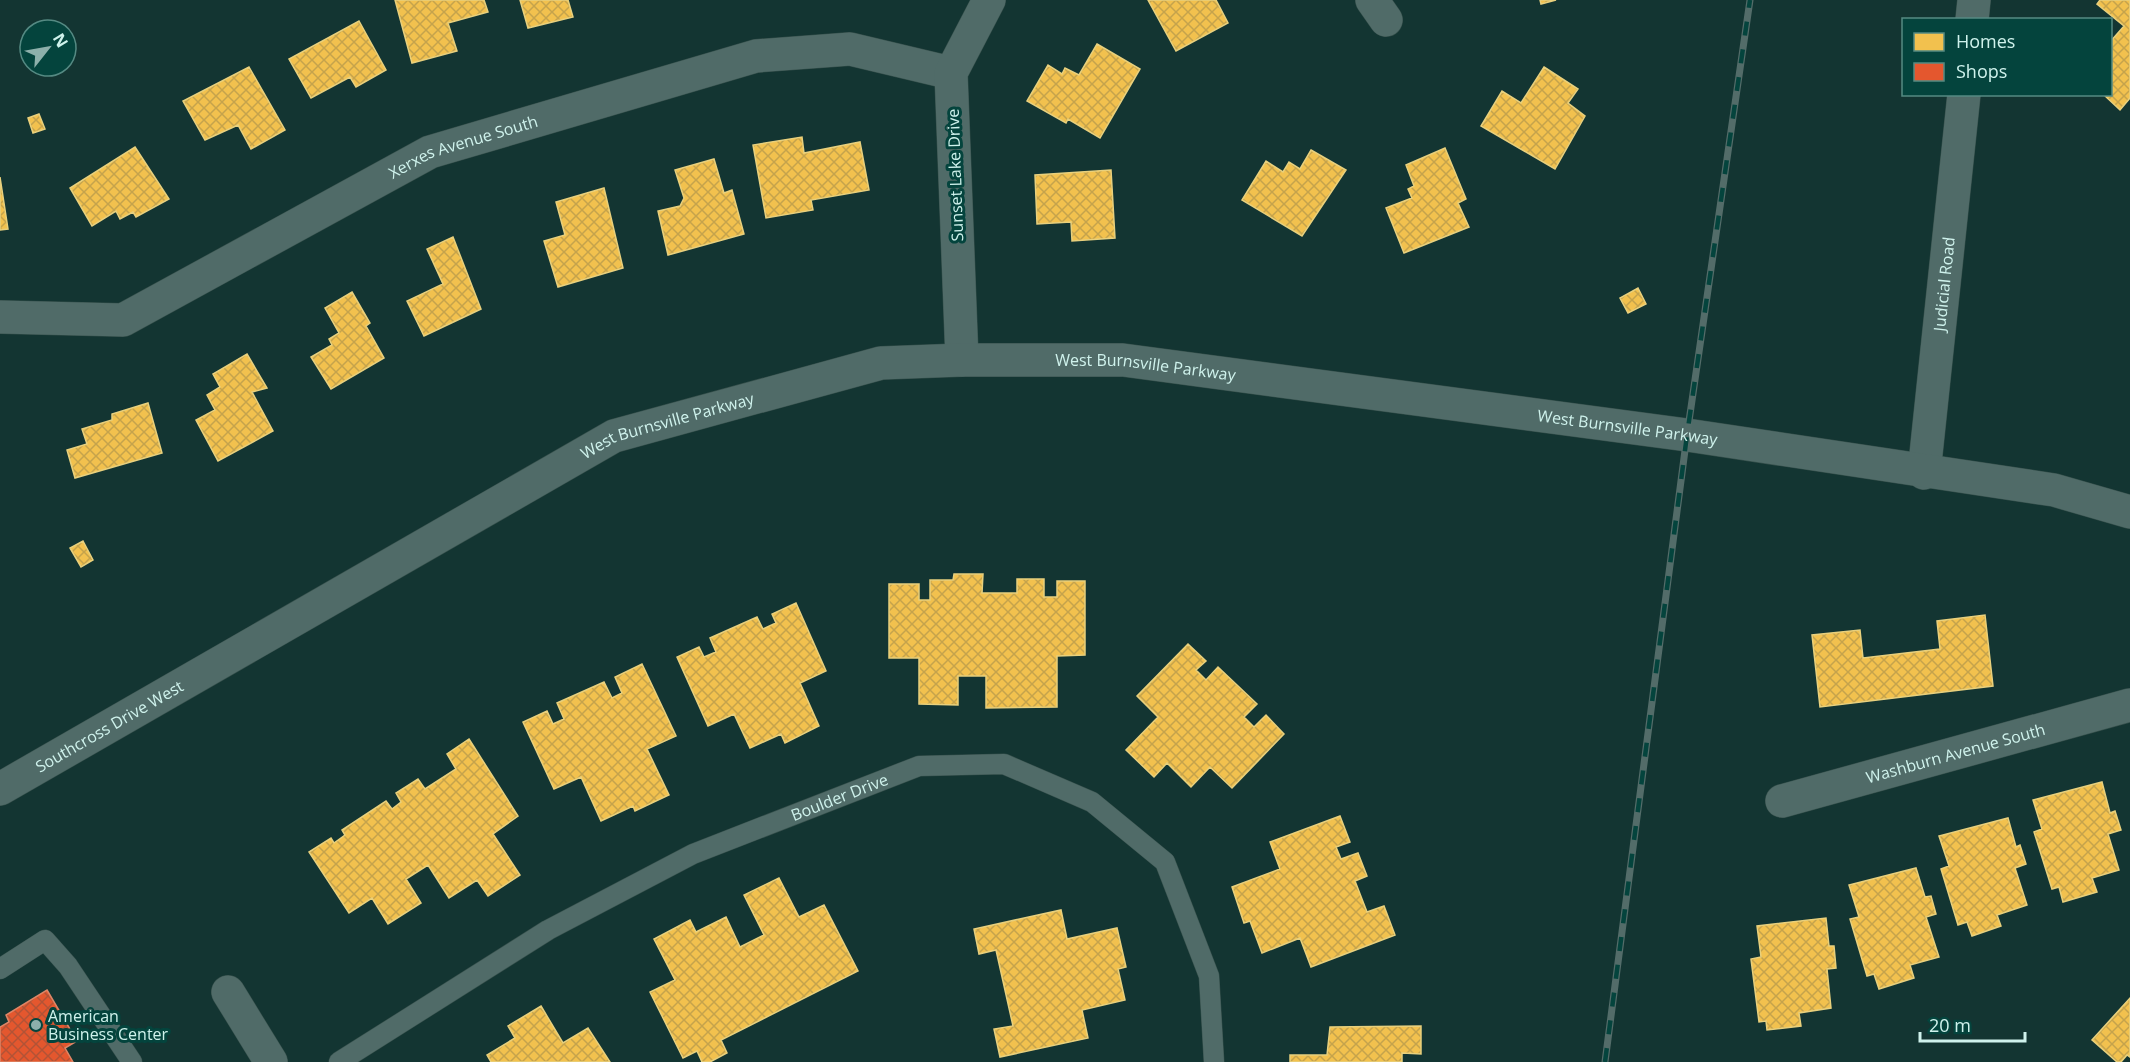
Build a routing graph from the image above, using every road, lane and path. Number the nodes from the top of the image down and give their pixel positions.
1 (989, 0) edge
2 (1974, 0) edge
3 (1972, 18) edge
4 (951, 73) junction
5 (1964, 96) edge
6 (0, 317) edge
7 (962, 360) junction
8 (1924, 472) junction
9 (2130, 512) edge
10 (218, 664) joint
11 (2130, 705) edge
12 (0, 789) edge
13 (1782, 801) dead end
14 (0, 969) edge
15 (228, 992) dead end
16 (132, 1062) edge
17 (271, 1062) edge
18 (339, 1062) edge
19 (1214, 1062) edge

1 - 4 street, Sunset Lake Drive
2 - 3 street
4 - 6 street, Xerxes Avenue South
4 - 7 street, Sunset Lake Drive
5 - 8 street, Judicial Road
7 - 8 street, West Burnsville Parkway
7 - 10 street, West Burnsville Parkway
8 - 9 street, West Burnsville Parkway
10 - 12 street, Southcross Drive West
11 - 13 street, Washburn Avenue South
14 - 16 lane
15 - 17 street
18 - 19 lane, Boulder Drive

